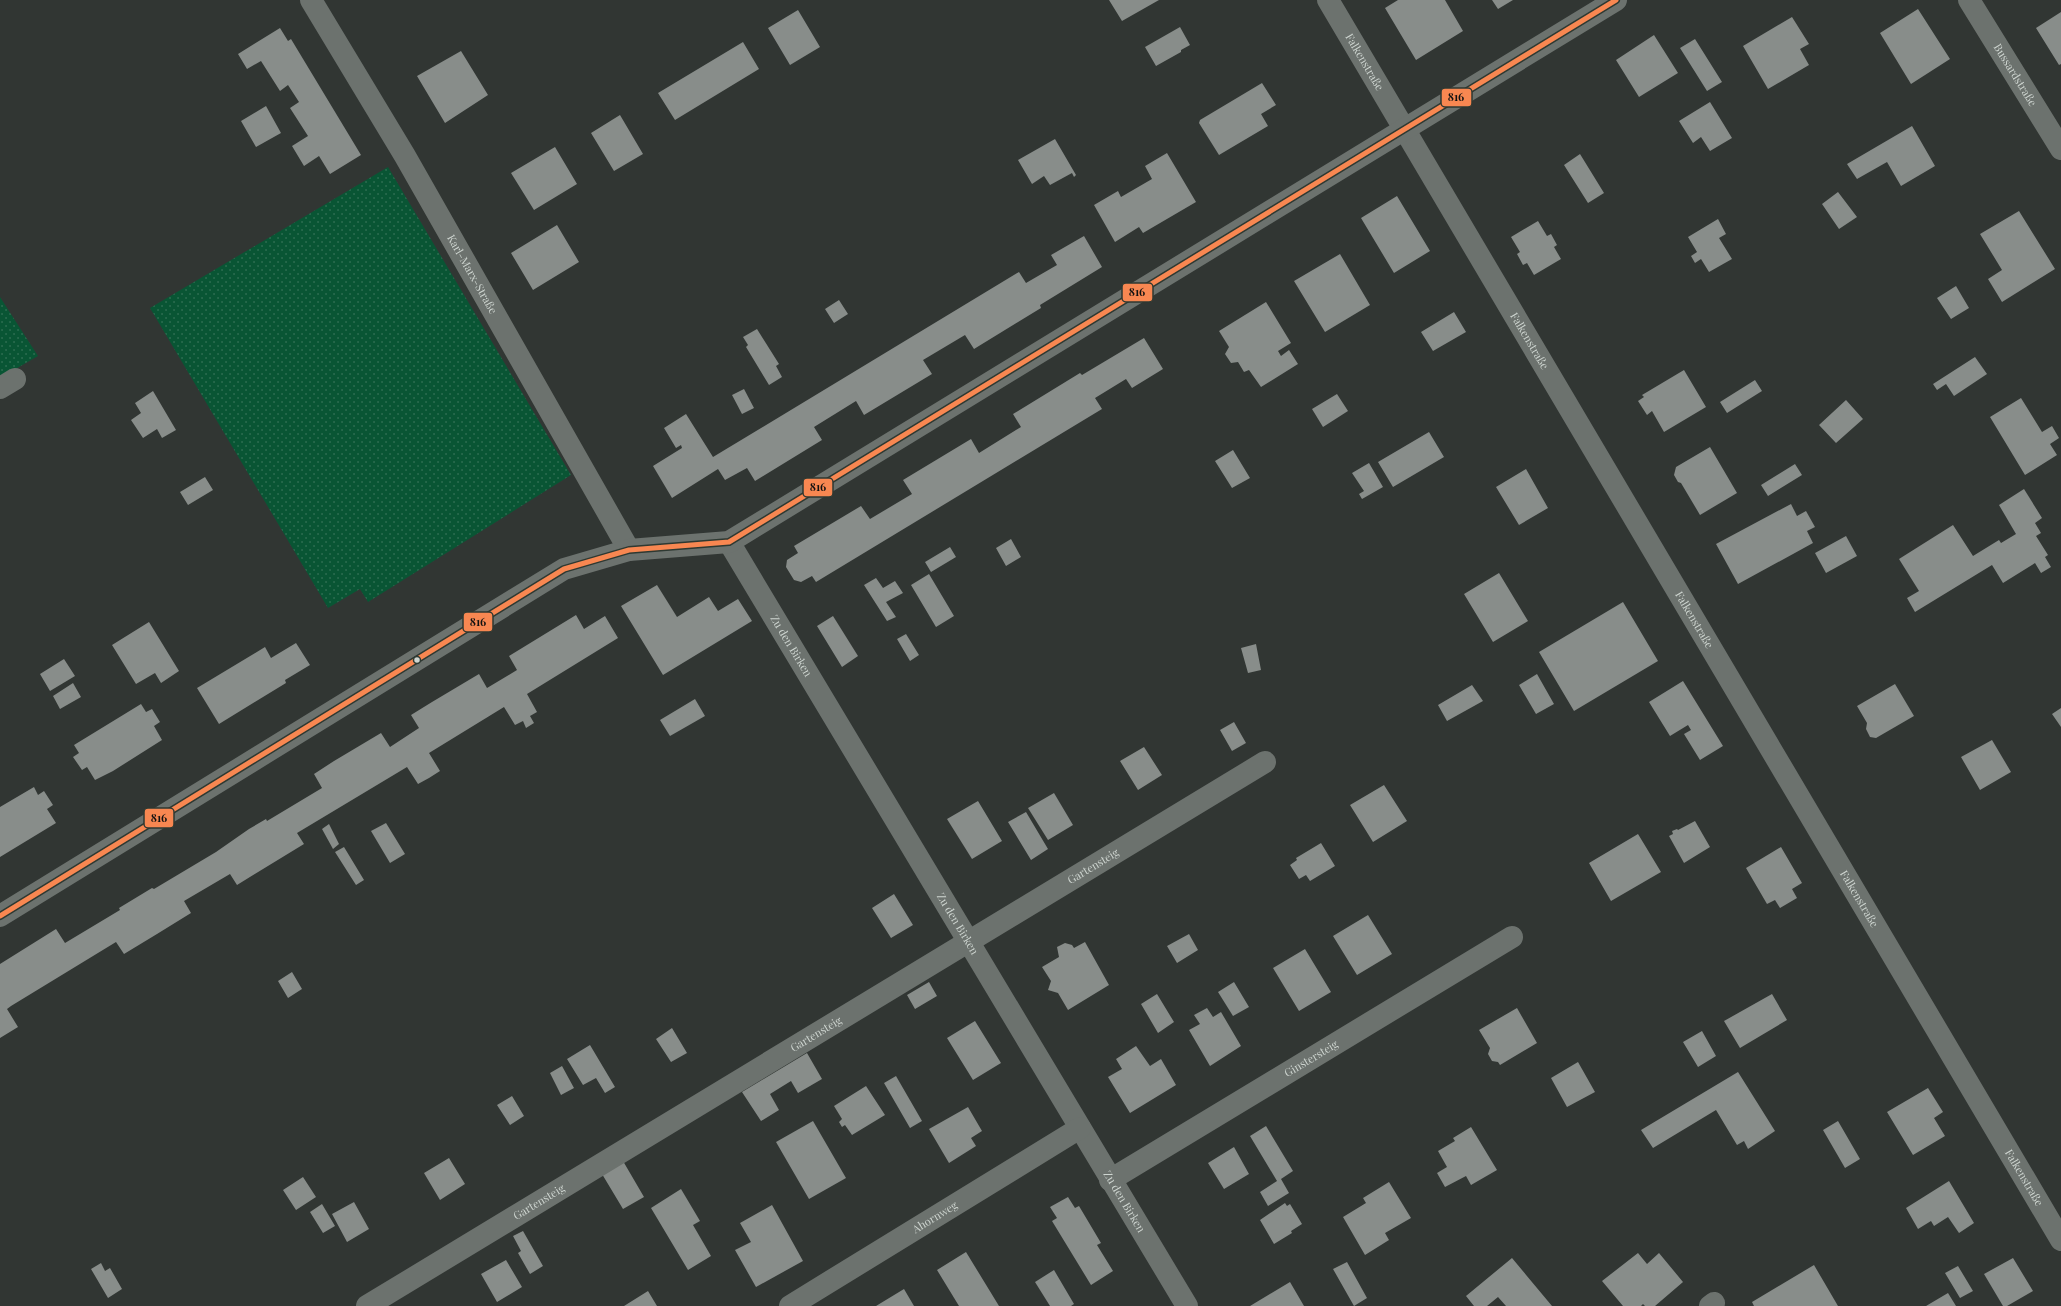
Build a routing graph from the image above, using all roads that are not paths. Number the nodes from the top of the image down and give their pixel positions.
1 (311, 0) edge
2 (1328, 0) edge
3 (1616, 0) edge
4 (1969, 0) edge
5 (1404, 129) junction
6 (2061, 150) edge
7 (729, 542) junction
8 (629, 550) junction
9 (1264, 762) dead end
10 (0, 916) edge
11 (1512, 937) dead end
12 (968, 943) junction
13 (1080, 1128) junction
14 (1110, 1180) junction
15 (2061, 1240) edge
16 (367, 1306) edge
17 (790, 1306) edge
18 (1187, 1306) edge

1 - 8 street, Karl-Marx-Straße
2 - 5 street, Falkenstraße
3 - 5 street
4 - 6 street, Bussardstraße
5 - 7 street
5 - 15 street, Falkenstraße
7 - 8 street
7 - 12 street, Zu den Birken
8 - 10 street
9 - 12 street, Gartensteig
11 - 14 street, Ginstersteig
12 - 13 street, Zu den Birken
12 - 16 street, Gartensteig
13 - 14 street, Zu den Birken
13 - 17 street, Ahornweg
14 - 18 street, Zu den Birken

